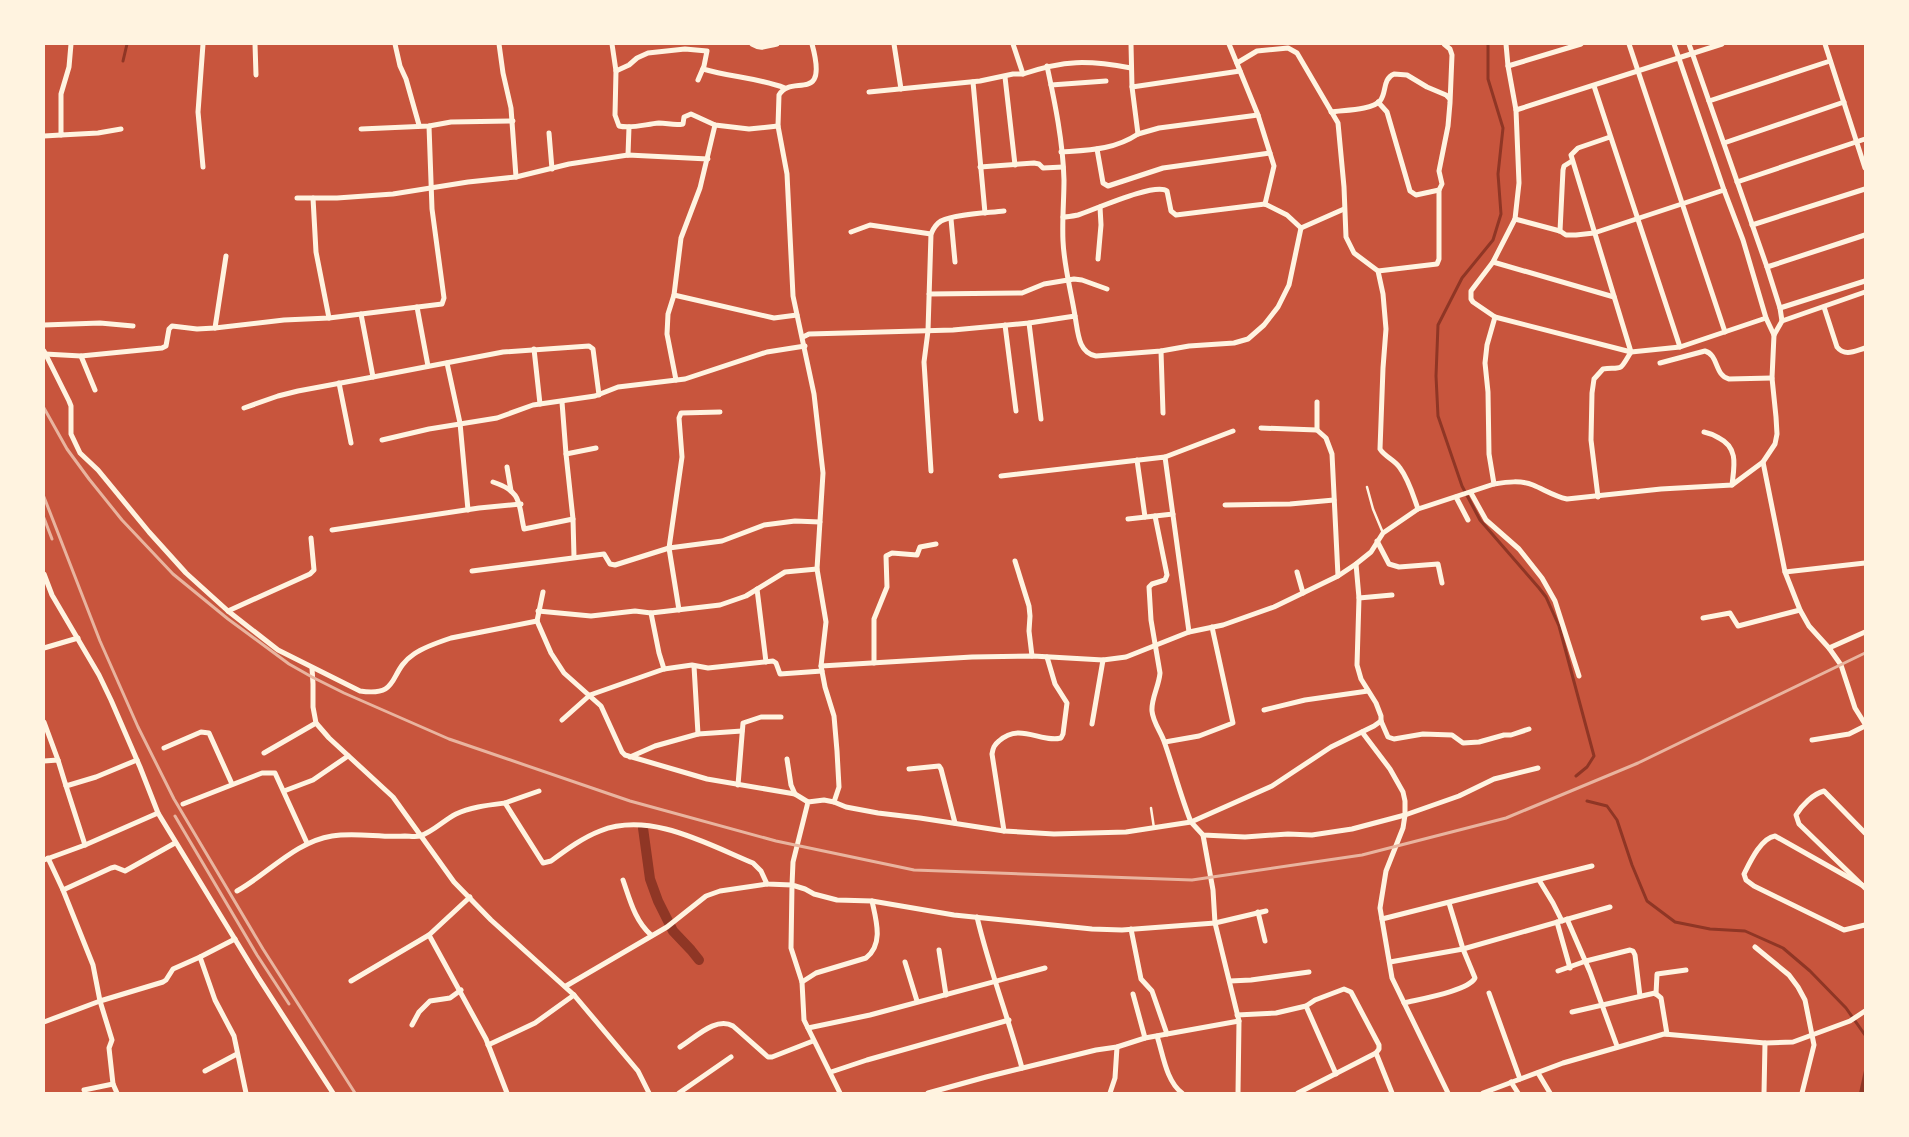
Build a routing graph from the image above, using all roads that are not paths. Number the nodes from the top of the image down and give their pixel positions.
1 (71, 44) edge
2 (203, 44) edge
3 (255, 44) edge
4 (395, 44) edge
5 (499, 44) edge
6 (612, 44) edge
7 (752, 44) edge
8 (777, 44) edge
9 (812, 44) edge
10 (894, 44) edge
11 (1013, 44) edge
12 (1131, 44) edge
13 (1229, 44) edge
14 (1444, 44) edge
15 (1506, 44) edge
16 (1581, 44) edge
17 (1629, 44) edge
18 (1674, 44) edge
19 (1689, 44) edge
20 (1722, 44) edge
21 (1824, 44) edge
22 (1691, 54) junction
23 (1680, 57) junction
24 (1830, 62) junction
25 (1237, 63) junction
26 (1047, 66) junction
27 (1508, 66) junction
28 (1131, 68) junction
29 (703, 69) junction
30 (1638, 70) junction
31 (616, 71) junction
32 (1240, 71) junction
33 (1023, 74) junction
34 (256, 75) dead end
35 (1005, 77) junction
36 (698, 80) dead end
37 (1106, 81) dead end
38 (973, 82) junction
39 (1051, 86) junction
40 (1594, 86) junction
41 (1132, 87) junction
42 (785, 88) junction
43 (901, 89) junction
44 (869, 92) dead end
45 (1449, 98) junction
46 (1710, 101) junction
47 (1378, 102) junction
48 (1844, 102) junction
49 (1516, 110) junction
50 (1331, 112) junction
51 (1258, 114) junction
52 (513, 121) junction
53 (419, 125) junction
54 (715, 125) junction
55 (429, 126) junction
56 (778, 126) junction
57 (629, 127) junction
58 (361, 128) dead end
59 (121, 129) dead end
60 (549, 132) dead end
61 (1138, 134) junction
62 (61, 135) junction
63 (44, 136) edge
64 (1610, 138) junction
65 (1865, 139) edge
66 (1856, 142) junction
67 (1724, 143) junction
68 (1097, 149) junction
69 (1061, 152) junction
70 (1270, 153) junction
71 (628, 155) junction
72 (708, 159) junction
73 (1572, 161) junction
74 (1015, 165) junction
75 (980, 166) junction
76 (203, 167) dead end
77 (1063, 167) junction
78 (1865, 168) edge
79 (552, 169) junction
80 (516, 177) junction
81 (1737, 182) junction
82 (430, 188) junction
83 (1865, 189) edge
84 (1439, 190) junction
85 (1724, 190) junction
86 (298, 198) dead end
87 (313, 198) junction
88 (1265, 204) junction
89 (1683, 204) junction
90 (1100, 207) junction
91 (1344, 209) junction
92 (1004, 210) dead end
93 (985, 213) junction
94 (1063, 217) junction
95 (1638, 218) junction
96 (951, 219) junction
97 (1515, 219) junction
98 (1752, 225) junction
99 (1301, 228) junction
100 (1560, 231) junction
101 (851, 232) dead end
102 (1594, 233) junction
103 (931, 234) junction
104 (1755, 235) junction
105 (1865, 235) edge
106 (1743, 240) junction
107 (226, 256) dead end
108 (1098, 260) dead end
109 (955, 262) dead end
110 (1493, 262) junction
111 (1767, 267) junction
112 (1378, 271) junction
113 (1067, 280) junction
114 (1865, 281) edge
115 (1106, 289) dead end
116 (1865, 292) edge
117 (929, 294) junction
118 (674, 295) junction
119 (1614, 297) junction
120 (417, 307) junction
121 (1824, 307) junction
122 (1780, 308) junction
123 (361, 314) junction
124 (797, 315) junction
125 (1075, 316) junction
126 (1495, 317) junction
127 (328, 318) junction
128 (1766, 318) junction
129 (1782, 321) junction
130 (1029, 323) junction
131 (44, 324) edge
132 (1005, 325) junction
133 (133, 326) dead end
134 (215, 328) junction
135 (928, 331) junction
136 (1725, 332) junction
137 (1774, 335) junction
138 (803, 337) junction
139 (805, 346) junction
140 (1680, 347) junction
141 (1865, 348) edge
142 (534, 349) junction
143 (1161, 351) junction
144 (44, 352) edge
145 (1631, 352) junction
146 (81, 356) junction
147 (447, 363) junction
148 (1660, 363) dead end
149 (428, 366) junction
150 (373, 377) junction
151 (1772, 378) junction
152 (676, 380) junction
153 (339, 383) junction
154 (95, 390) dead end
155 (599, 395) junction
156 (562, 402) junction
157 (1317, 402) dead end
158 (540, 404) junction
159 (244, 408) dead end
160 (1016, 411) dead end
161 (720, 412) dead end
162 (1163, 413) dead end
163 (1041, 419) dead end
164 (460, 423) junction
165 (1262, 428) dead end
166 (1317, 430) junction
167 (1233, 431) dead end
168 (1704, 432) dead end
169 (382, 440) dead end
170 (351, 443) dead end
171 (596, 448) dead end
172 (566, 454) junction
173 (1165, 457) junction
174 (1137, 460) junction
175 (1763, 462) junction
176 (508, 467) dead end
177 (932, 471) dead end
178 (1001, 476) dead end
179 (493, 482) dead end
180 (1494, 484) junction
181 (1732, 486) junction
182 (1367, 487) dead end
183 (511, 491) junction
184 (1467, 494) junction
185 (1598, 497) junction
186 (1456, 498) junction
187 (1334, 500) junction
188 (521, 504) junction
189 (1225, 505) dead end
190 (1418, 509) junction
191 (468, 510) junction
192 (1173, 512) junction
193 (1155, 516) junction
194 (1145, 517) junction
195 (1128, 519) dead end
196 (573, 520) junction
197 (1468, 520) dead end
198 (820, 522) junction
199 (332, 530) dead end
200 (1383, 533) junction
201 (311, 538) dead end
202 (1377, 541) junction
203 (936, 544) dead end
204 (669, 548) junction
205 (574, 557) junction
206 (1015, 561) dead end
207 (1865, 563) edge
208 (1356, 564) junction
209 (817, 569) junction
210 (472, 571) dead end
211 (1297, 572) dead end
212 (1785, 572) junction
213 (44, 574) edge
214 (1338, 576) junction
215 (1442, 583) dead end
216 (757, 589) junction
217 (543, 592) dead end
218 (1303, 594) junction
219 (1392, 596) dead end
220 (1359, 598) junction
221 (680, 610) junction
222 (1800, 610) junction
223 (228, 611) junction
224 (538, 611) junction
225 (652, 613) junction
226 (1703, 618) dead end
227 (537, 621) junction
228 (1212, 627) junction
229 (1189, 632) junction
230 (1865, 632) edge
231 (78, 638) junction
232 (1155, 646) junction
233 (44, 648) edge
234 (1830, 648) junction
235 (1032, 656) junction
236 (1047, 657) junction
237 (1103, 660) junction
238 (766, 662) junction
239 (874, 663) junction
240 (694, 666) junction
241 (312, 668) junction
242 (821, 668) junction
243 (664, 669) junction
244 (1579, 676) dead end
245 (1368, 691) junction
246 (590, 695) junction
247 (1264, 710) dead end
248 (781, 717) dead end
249 (562, 720) dead end
250 (1381, 721) junction
251 (44, 722) edge
252 (316, 723) junction
253 (1092, 724) dead end
254 (1865, 725) edge
255 (1529, 728) dead end
256 (742, 731) junction
257 (1362, 732) junction
258 (698, 734) junction
259 (1812, 740) dead end
260 (1165, 742) junction
261 (164, 748) dead end
262 (264, 754) dead end
263 (348, 756) junction
264 (629, 757) junction
265 (58, 760) junction
266 (137, 760) junction
267 (787, 760) dead end
268 (44, 761) edge
269 (1538, 768) dead end
270 (909, 769) dead end
271 (232, 784) junction
272 (738, 785) junction
273 (66, 786) junction
274 (284, 791) junction
275 (539, 791) dead end
276 (795, 794) junction
277 (504, 802) junction
278 (808, 802) junction
279 (834, 802) junction
280 (183, 804) dead end
281 (1151, 808) dead end
282 (158, 813) junction
283 (1405, 815) junction
284 (1192, 822) junction
285 (955, 823) junction
286 (1154, 828) junction
287 (1004, 831) junction
288 (1865, 833) edge
289 (1202, 835) junction
290 (420, 836) junction
291 (176, 843) junction
292 (307, 843) junction
293 (85, 845) junction
294 (46, 859) edge
295 (1592, 866) dead end
296 (623, 880) dead end
297 (1539, 880) junction
298 (767, 884) junction
299 (792, 885) junction
300 (1864, 887) edge
301 (63, 890) junction
302 (237, 892) dead end
303 (470, 897) junction
304 (872, 901) junction
305 (1449, 903) junction
306 (1610, 907) dead end
307 (1266, 910) dead end
308 (1258, 912) junction
309 (977, 917) junction
310 (1382, 920) junction
311 (1562, 921) junction
312 (1215, 922) junction
313 (1865, 925) edge
314 (1130, 929) junction
315 (429, 935) junction
316 (651, 935) junction
317 (235, 939) junction
318 (1265, 941) dead end
319 (1755, 947) dead end
320 (1463, 949) junction
321 (939, 950) dead end
322 (200, 957) junction
323 (1586, 961) junction
324 (905, 962) dead end
325 (1390, 962) junction
326 (1045, 968) dead end
327 (1570, 968) junction
328 (1686, 970) dead end
329 (1558, 971) dead end
330 (1309, 972) dead end
331 (351, 981) dead end
332 (996, 981) junction
333 (1230, 981) junction
334 (802, 982) junction
335 (566, 986) junction
336 (461, 990) junction
337 (1489, 993) dead end
338 (1133, 994) dead end
339 (1656, 994) junction
340 (574, 995) junction
341 (946, 995) junction
342 (1640, 996) junction
343 (100, 1001) junction
344 (918, 1002) junction
345 (1404, 1003) junction
346 (1602, 1005) junction
347 (1306, 1006) junction
348 (1865, 1011) edge
349 (1572, 1012) dead end
350 (1237, 1015) junction
351 (1009, 1020) junction
352 (1239, 1021) junction
353 (44, 1022) edge
354 (412, 1025) dead end
355 (808, 1028) junction
356 (1167, 1034) junction
357 (1667, 1034) junction
358 (1157, 1036) junction
359 (1812, 1036) junction
360 (1145, 1038) junction
361 (813, 1041) junction
362 (1765, 1043) junction
363 (488, 1045) junction
364 (1617, 1046) junction
365 (680, 1047) dead end
366 (1117, 1047) junction
367 (1376, 1053) junction
368 (237, 1054) junction
369 (731, 1057) dead end
370 (1022, 1068) junction
371 (205, 1070) dead end
372 (831, 1072) junction
373 (1538, 1073) junction
374 (1336, 1074) junction
375 (1520, 1079) junction
376 (1511, 1082) junction
377 (113, 1084) junction
378 (84, 1090) dead end
379 (118, 1093) edge
380 (246, 1093) edge
381 (333, 1093) edge
382 (507, 1093) edge
383 (649, 1093) edge
384 (679, 1093) edge
385 (840, 1093) edge
386 (928, 1093) edge
387 (1110, 1093) edge
388 (1182, 1093) edge
389 (1238, 1093) edge
390 (1298, 1093) edge
391 (1392, 1093) edge
392 (1448, 1093) edge
393 (1483, 1093) edge
394 (1518, 1093) edge
395 (1550, 1093) edge
396 (1764, 1093) edge
397 (1802, 1093) edge

1 - 62 street
2 - 76 street
3 - 34 street
4 - 53 street
5 - 52 street
6 - 31 street
7 - 8 street
9 - 42 street
10 - 43 street
11 - 33 street
12 - 28 street
13 - 25 street
14 - 45 street
15 - 27 street
16 - 27 street
17 - 30 street
18 - 23 street
19 - 22 street
20 - 22 street
21 - 24 street
22 - 23 street
22 - 46 street
23 - 30 street
23 - 85 street
24 - 46 street
24 - 48 street
25 - 32 street
25 - 50 street
26 - 28 street
26 - 33 street
26 - 39 street
27 - 49 street
28 - 41 street
29 - 31 street
29 - 36 street
29 - 42 street
30 - 40 street
30 - 89 street
31 - 57 street
32 - 41 street
32 - 51 street
33 - 35 street
35 - 38 street
35 - 74 street
37 - 39 street
38 - 43 street
38 - 75 street
39 - 69 street
40 - 49 street
40 - 64 street
41 - 61 street
42 - 56 street
43 - 44 street
45 - 47 street
45 - 84 street
46 - 67 street
47 - 50 street
47 - 84 street
48 - 66 street
48 - 67 street
49 - 97 street
50 - 91 street
51 - 61 street
51 - 70 street
52 - 55 street
52 - 80 street
53 - 55 street
53 - 58 street
54 - 56 street
54 - 57 street
54 - 72 street
55 - 82 street
56 - 124 street
57 - 71 street
59 - 62 street
60 - 79 street
61 - 68 street
62 - 63 street
64 - 73 street
64 - 95 street
65 - 66 street
66 - 78 street
66 - 81 street
67 - 81 street
68 - 69 street
68 - 70 street
69 - 77 street
70 - 88 street
71 - 72 street
71 - 79 street
72 - 118 street
73 - 100 street
73 - 102 street
74 - 75 street
74 - 77 street
75 - 93 street
77 - 94 street
79 - 80 street
80 - 82 street
81 - 98 street
82 - 87 street
82 - 120 street
83 - 98 street
84 - 112 street
85 - 89 street
85 - 106 street
86 - 87 street
87 - 127 street
88 - 90 street
88 - 99 street
89 - 95 street
89 - 136 street
90 - 94 street
90 - 108 street
91 - 99 street
91 - 112 street
92 - 93 street
93 - 96 street
94 - 113 street
95 - 102 street
95 - 140 street
96 - 103 street
96 - 109 street
97 - 100 street
97 - 110 street
98 - 104 street
99 - 143 street
100 - 102 street
101 - 103 street
102 - 119 street
103 - 117 street
104 - 106 street
104 - 111 street
105 - 111 street
106 - 128 street
107 - 134 street
110 - 119 street
110 - 126 street
111 - 122 street
112 - 190 street
113 - 115 street
113 - 117 street
113 - 125 street
114 - 122 street
116 - 121 street
117 - 135 street
118 - 124 street
118 - 152 street
119 - 145 street
120 - 123 street
120 - 149 street
121 - 129 street
121 - 141 street
122 - 129 street
123 - 127 street
123 - 150 street
124 - 138 street
125 - 130 street
125 - 143 street
126 - 145 street
126 - 180 street
127 - 134 street
128 - 136 street
128 - 137 street
129 - 137 street
130 - 132 street
130 - 163 street
131 - 133 street
132 - 135 street
132 - 160 street
134 - 146 street
135 - 138 street
135 - 177 street
136 - 140 street
137 - 151 street
138 - 139 street
139 - 152 street
139 - 198 street
140 - 145 street
142 - 147 street
142 - 155 street
142 - 158 street
143 - 162 street
144 - 146 street
144 - 223 street
145 - 185 street
146 - 154 street
147 - 149 street
147 - 164 street
148 - 151 street
149 - 150 street
150 - 153 street
151 - 175 street
152 - 155 street
153 - 159 street
153 - 170 street
155 - 156 street
156 - 158 street
156 - 172 street
157 - 166 street
158 - 164 street
161 - 204 street
164 - 169 street
164 - 191 street
165 - 166 street
166 - 187 street
167 - 173 street
168 - 181 street
171 - 172 street
172 - 196 street
173 - 174 street
173 - 192 street
174 - 178 street
174 - 194 street
175 - 181 street
175 - 212 street
176 - 183 street
179 - 183 street
180 - 184 street
180 - 185 street
181 - 185 street
182 - 200 lane
183 - 188 street
184 - 186 street
184 - 244 street
186 - 190 street
186 - 197 street
187 - 189 street
187 - 214 street
188 - 191 street
188 - 196 street
190 - 200 street
191 - 199 street
192 - 193 street
192 - 229 street
193 - 194 street
193 - 232 street
194 - 195 street
196 - 205 street
198 - 204 street
198 - 209 street
200 - 202 street
201 - 223 street
202 - 208 street
202 - 215 street
203 - 239 street
204 - 205 street
204 - 221 street
205 - 210 street
206 - 235 street
207 - 212 street
208 - 214 street
208 - 220 street
209 - 216 street
209 - 242 street
211 - 218 street
212 - 222 street
213 - 231 street
214 - 218 street
216 - 221 street
216 - 238 street
217 - 224 street
218 - 228 street
219 - 220 street
220 - 245 street
221 - 225 street
222 - 226 street
222 - 234 street
223 - 241 street
224 - 225 street
224 - 227 street
225 - 243 street
227 - 241 street
227 - 246 street
228 - 229 street
228 - 260 street
229 - 232 street
230 - 234 street
231 - 233 street
231 - 266 street
232 - 237 street
232 - 260 street
234 - 254 street
235 - 236 street
235 - 239 street
236 - 237 street
236 - 287 street
237 - 253 street
238 - 240 street
238 - 242 street
239 - 242 street
240 - 243 street
240 - 258 street
241 - 252 street
242 - 279 street
243 - 246 street
245 - 247 street
245 - 250 street
246 - 249 street
246 - 264 street
248 - 256 street
250 - 255 street
250 - 257 street
251 - 265 street
252 - 262 street
252 - 263 street
254 - 259 street
256 - 258 street
256 - 272 street
257 - 283 street
257 - 284 street
258 - 264 street
260 - 284 street
261 - 271 street
263 - 274 street
263 - 290 street
264 - 272 street
265 - 268 street
265 - 273 street
266 - 273 street
266 - 282 street
267 - 276 street
269 - 283 street
270 - 285 street
271 - 274 street
271 - 280 street
272 - 276 street
273 - 293 street
274 - 292 street
275 - 277 street
276 - 278 street
277 - 290 street
277 - 298 street
278 - 279 street
278 - 299 street
279 - 285 street
281 - 286 lane
282 - 291 street
282 - 293 street
283 - 289 street
283 - 310 street
284 - 286 street
284 - 289 street
285 - 287 street
286 - 287 street
288 - 300 street
289 - 312 street
290 - 292 street
290 - 303 street
291 - 301 street
291 - 317 street
292 - 302 street
293 - 294 street
294 - 301 street
295 - 297 street
296 - 316 street
297 - 305 street
297 - 311 street
298 - 299 street
298 - 316 street
299 - 304 street
299 - 334 street
300 - 313 street
301 - 343 street
303 - 315 street
303 - 335 street
304 - 309 street
304 - 334 street
305 - 310 street
305 - 320 street
306 - 311 street
307 - 308 street
308 - 312 street
308 - 318 street
309 - 314 street
309 - 332 street
310 - 325 street
311 - 320 street
311 - 323 street
311 - 327 street
312 - 314 street
312 - 333 street
314 - 356 street
315 - 331 street
315 - 336 street
316 - 335 street
317 - 322 street
317 - 381 street
319 - 359 street
320 - 325 street
320 - 345 street
321 - 341 street
322 - 343 street
322 - 368 street
323 - 327 street
323 - 342 street
323 - 346 street
324 - 344 street
325 - 345 street
326 - 332 street
327 - 329 street
328 - 339 street
330 - 333 street
332 - 341 street
332 - 351 street
333 - 350 street
334 - 355 street
335 - 340 street
336 - 354 street
336 - 363 street
337 - 375 street
338 - 360 street
339 - 342 street
339 - 357 street
340 - 363 street
340 - 383 street
341 - 344 street
342 - 346 street
343 - 353 street
343 - 377 street
344 - 355 street
345 - 392 street
346 - 349 street
346 - 364 street
347 - 350 street
347 - 367 street
347 - 374 street
348 - 359 street
350 - 352 street
351 - 370 street
351 - 372 street
352 - 356 street
352 - 389 street
355 - 361 street
356 - 358 street
357 - 362 street
357 - 364 street
358 - 360 street
358 - 388 street
359 - 362 street
359 - 397 street
360 - 366 street
361 - 365 street
361 - 372 street
362 - 396 street
363 - 382 street
364 - 373 street
366 - 370 street
366 - 387 street
367 - 374 street
367 - 391 street
368 - 371 street
368 - 380 street
369 - 384 street
370 - 386 street
372 - 385 street
373 - 375 street
373 - 395 street
374 - 390 street
375 - 376 street
376 - 393 street
376 - 394 street
377 - 378 street
377 - 379 street

